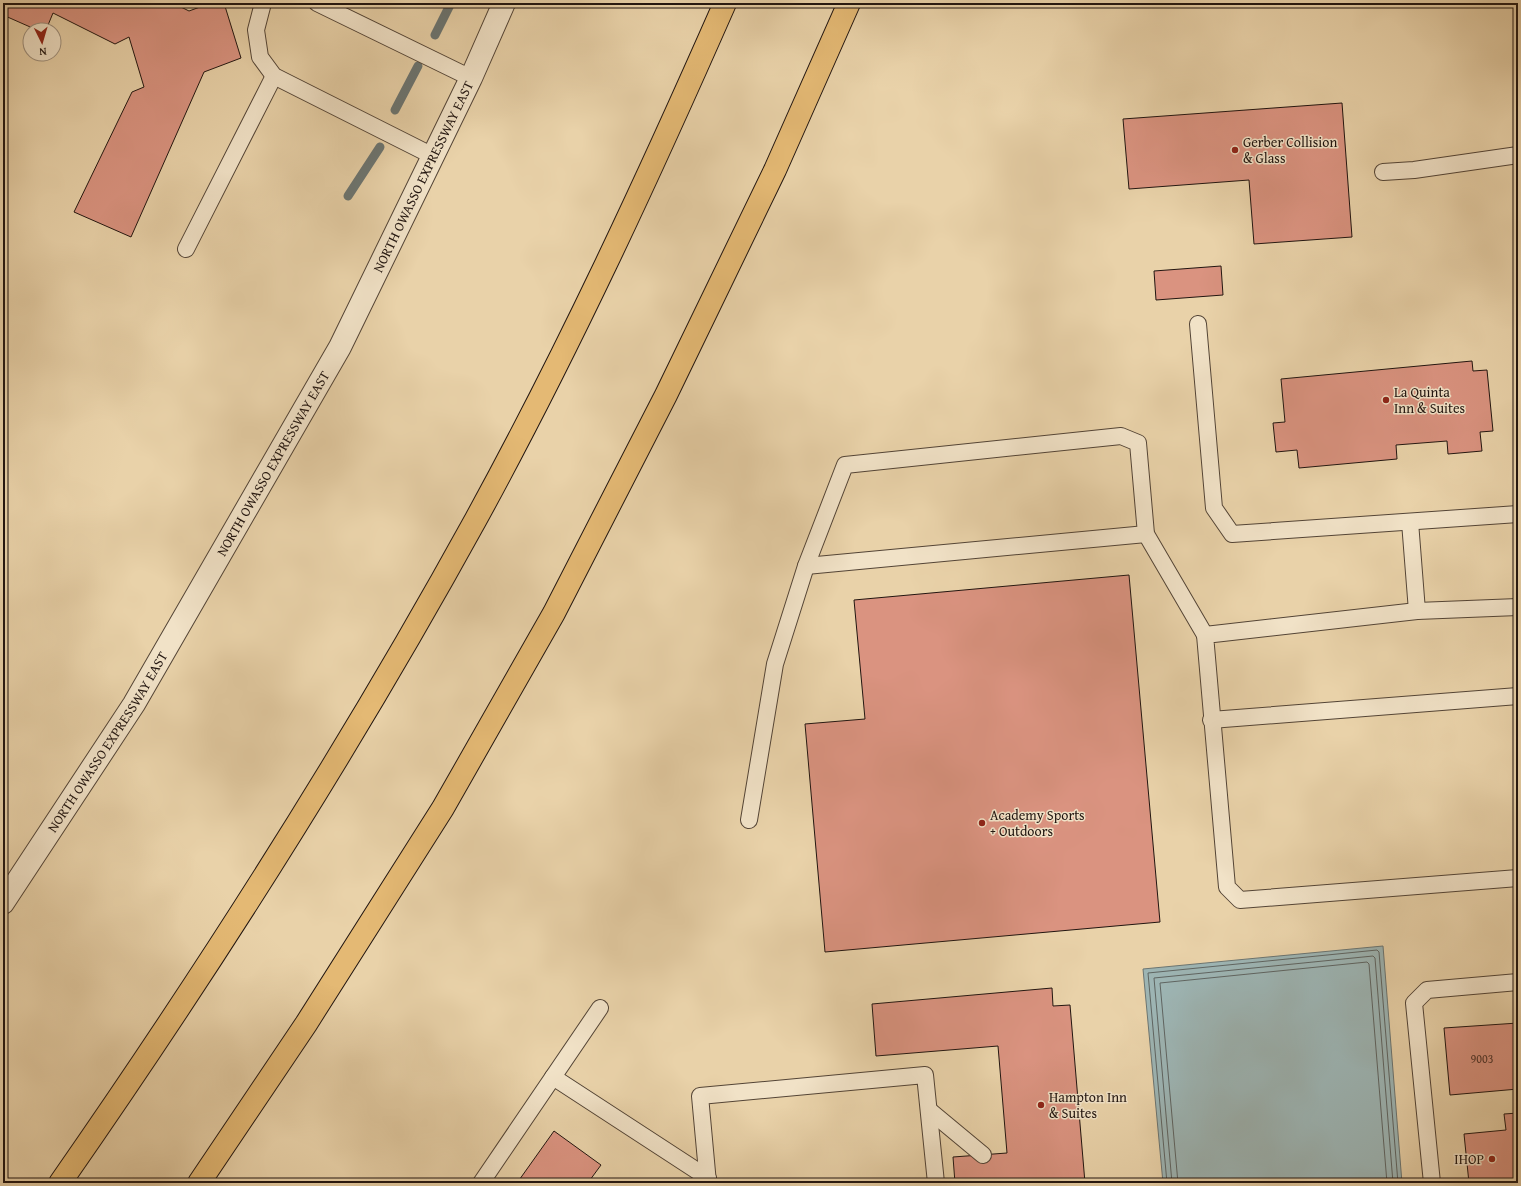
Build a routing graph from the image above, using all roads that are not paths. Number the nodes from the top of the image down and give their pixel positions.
1 (263, 3) edge
2 (317, 3) edge
3 (504, 3) edge
4 (725, 3) edge
5 (849, 3) edge
6 (274, 76) junction
7 (472, 78) junction
8 (1518, 155) edge
9 (433, 156) junction
10 (1382, 172) dead end
11 (186, 249) dead end
12 (1198, 324) dead end
13 (1518, 514) edge
14 (1410, 522) junction
15 (1146, 534) junction
16 (806, 566) junction
17 (1518, 607) edge
18 (1417, 611) junction
19 (1204, 635) junction
20 (1518, 696) edge
21 (1211, 720) junction
22 (749, 820) dead end
23 (1518, 878) edge
24 (3, 903) edge
25 (1518, 982) edge
26 (600, 1008) dead end
27 (553, 1077) junction
28 (930, 1111) junction
29 (984, 1155) dead end
30 (708, 1181) edge
31 (60, 1183) edge
32 (199, 1183) edge
33 (481, 1183) edge
34 (936, 1183) edge
35 (1432, 1183) edge

1 - 6 lane
2 - 7 lane
3 - 7 street, NORTH OWASSO EXPRESSWAY EAST
4 - 31 highway
5 - 32 highway
6 - 9 lane
6 - 11 lane
7 - 9 street, NORTH OWASSO EXPRESSWAY EAST
8 - 10 lane
9 - 24 street, NORTH OWASSO EXPRESSWAY EAST
12 - 14 lane
13 - 14 lane
14 - 18 lane
15 - 16 lane
15 - 16 lane
15 - 19 lane
16 - 22 lane
17 - 18 lane
18 - 19 lane
19 - 21 lane
20 - 21 lane
21 - 23 lane
25 - 35 lane
26 - 27 lane
27 - 30 lane
27 - 33 lane
28 - 29 lane
28 - 30 lane
28 - 34 lane

